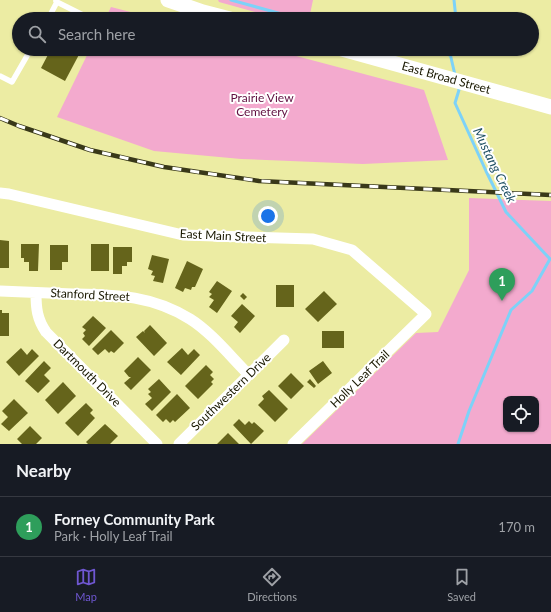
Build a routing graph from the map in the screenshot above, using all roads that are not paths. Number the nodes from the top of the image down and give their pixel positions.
1 (168, 0) edge
2 (56, 1) edge
3 (201, 6) edge
4 (51, 12) edge
5 (77, 12) edge
6 (214, 12) edge
7 (27, 56) edge
8 (366, 56) edge
9 (0, 76) edge
10 (551, 107) edge
11 (0, 193) edge
12 (0, 291) edge
13 (36, 293) junction
14 (426, 314) joint
15 (284, 340) dead end
16 (249, 375) junction
17 (157, 444) edge
18 (179, 444) edge
19 (293, 444) edge

1 - 3 main road
2 - 4 lane
2 - 5 lane
3 - 6 main road
7 - 9 lane
8 - 10 main road, East Broad Street
11 - 14 street, East Main Street
12 - 13 street, Stanford Street
13 - 16 street, Stanford Street
13 - 17 street, Dartmouth Drive
14 - 19 street, Holly Leaf Trail
15 - 16 street, Southwestern Drive
16 - 18 street, Southwestern Drive

